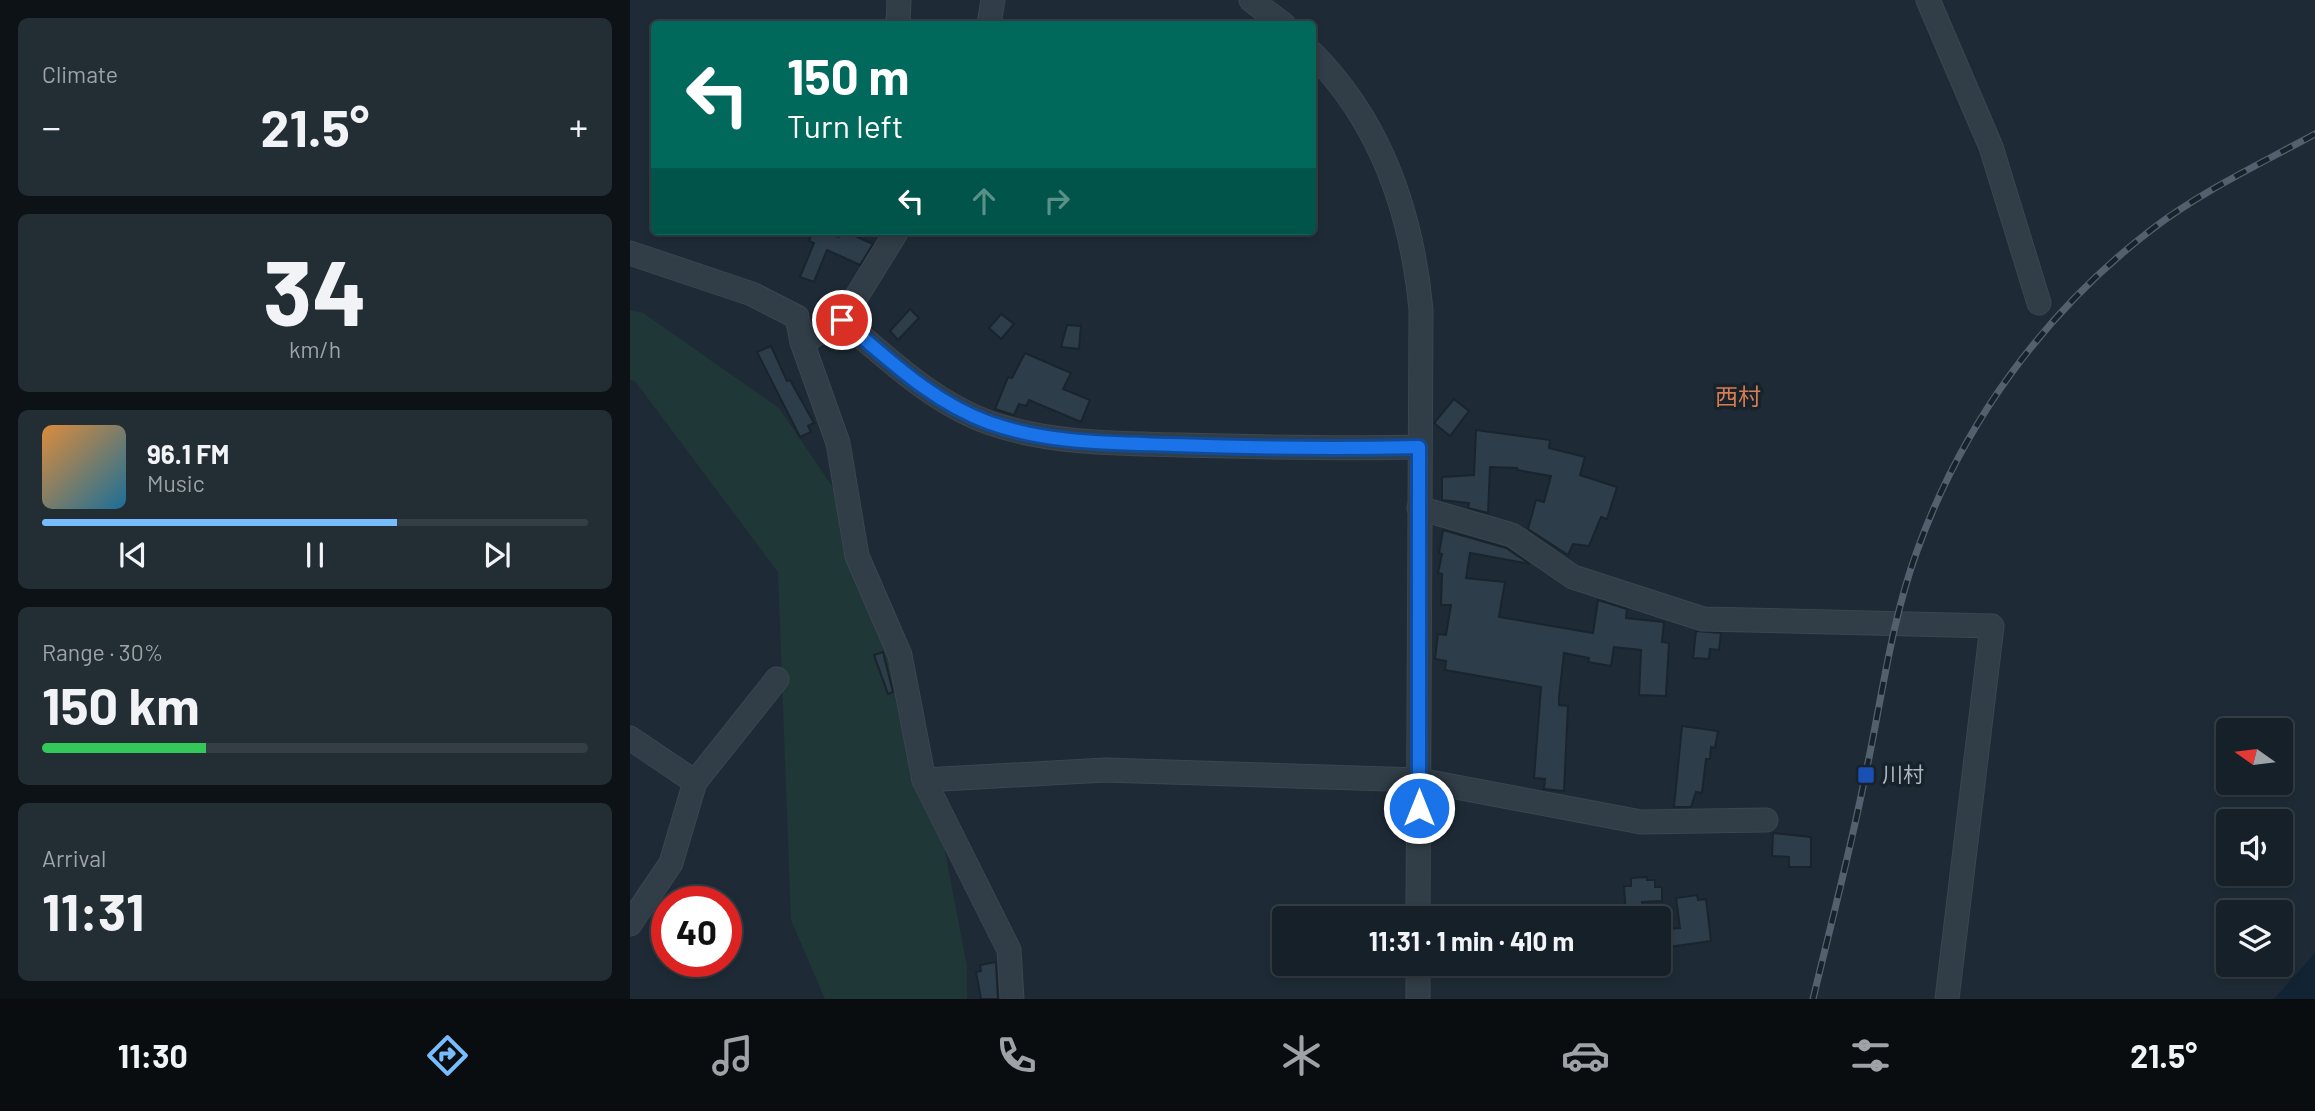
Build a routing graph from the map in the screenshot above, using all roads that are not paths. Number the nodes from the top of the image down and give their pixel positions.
1 (899, 0) edge
2 (993, 0) edge
3 (1251, 0) edge
4 (1928, 0) edge
5 (898, 21) edge
6 (990, 21) edge
7 (1279, 21) edge
8 (1316, 58) edge
9 (895, 235) edge
10 (630, 253) edge
11 (2039, 303) dead end
12 (842, 320) junction
13 (802, 342) junction
14 (1419, 447) junction
15 (1419, 508) junction
16 (777, 679) dead end
17 (630, 738) edge
18 (924, 780) junction
19 (1419, 780) junction
20 (695, 782) junction
21 (1766, 820) dead end
22 (1418, 906) edge
23 (630, 923) edge
24 (1418, 976) edge
25 (1012, 999) edge
26 (1418, 999) edge
27 (1947, 999) edge

1 - 5 street
2 - 6 street
3 - 7 street
4 - 11 street
8 - 14 street
9 - 12 street
10 - 13 street
12 - 13 street
12 - 14 street
13 - 18 street
14 - 15 street
15 - 19 street
15 - 27 street
16 - 20 street
17 - 20 street
18 - 19 street
18 - 25 street
19 - 21 street
19 - 22 street
20 - 23 street
24 - 26 street

